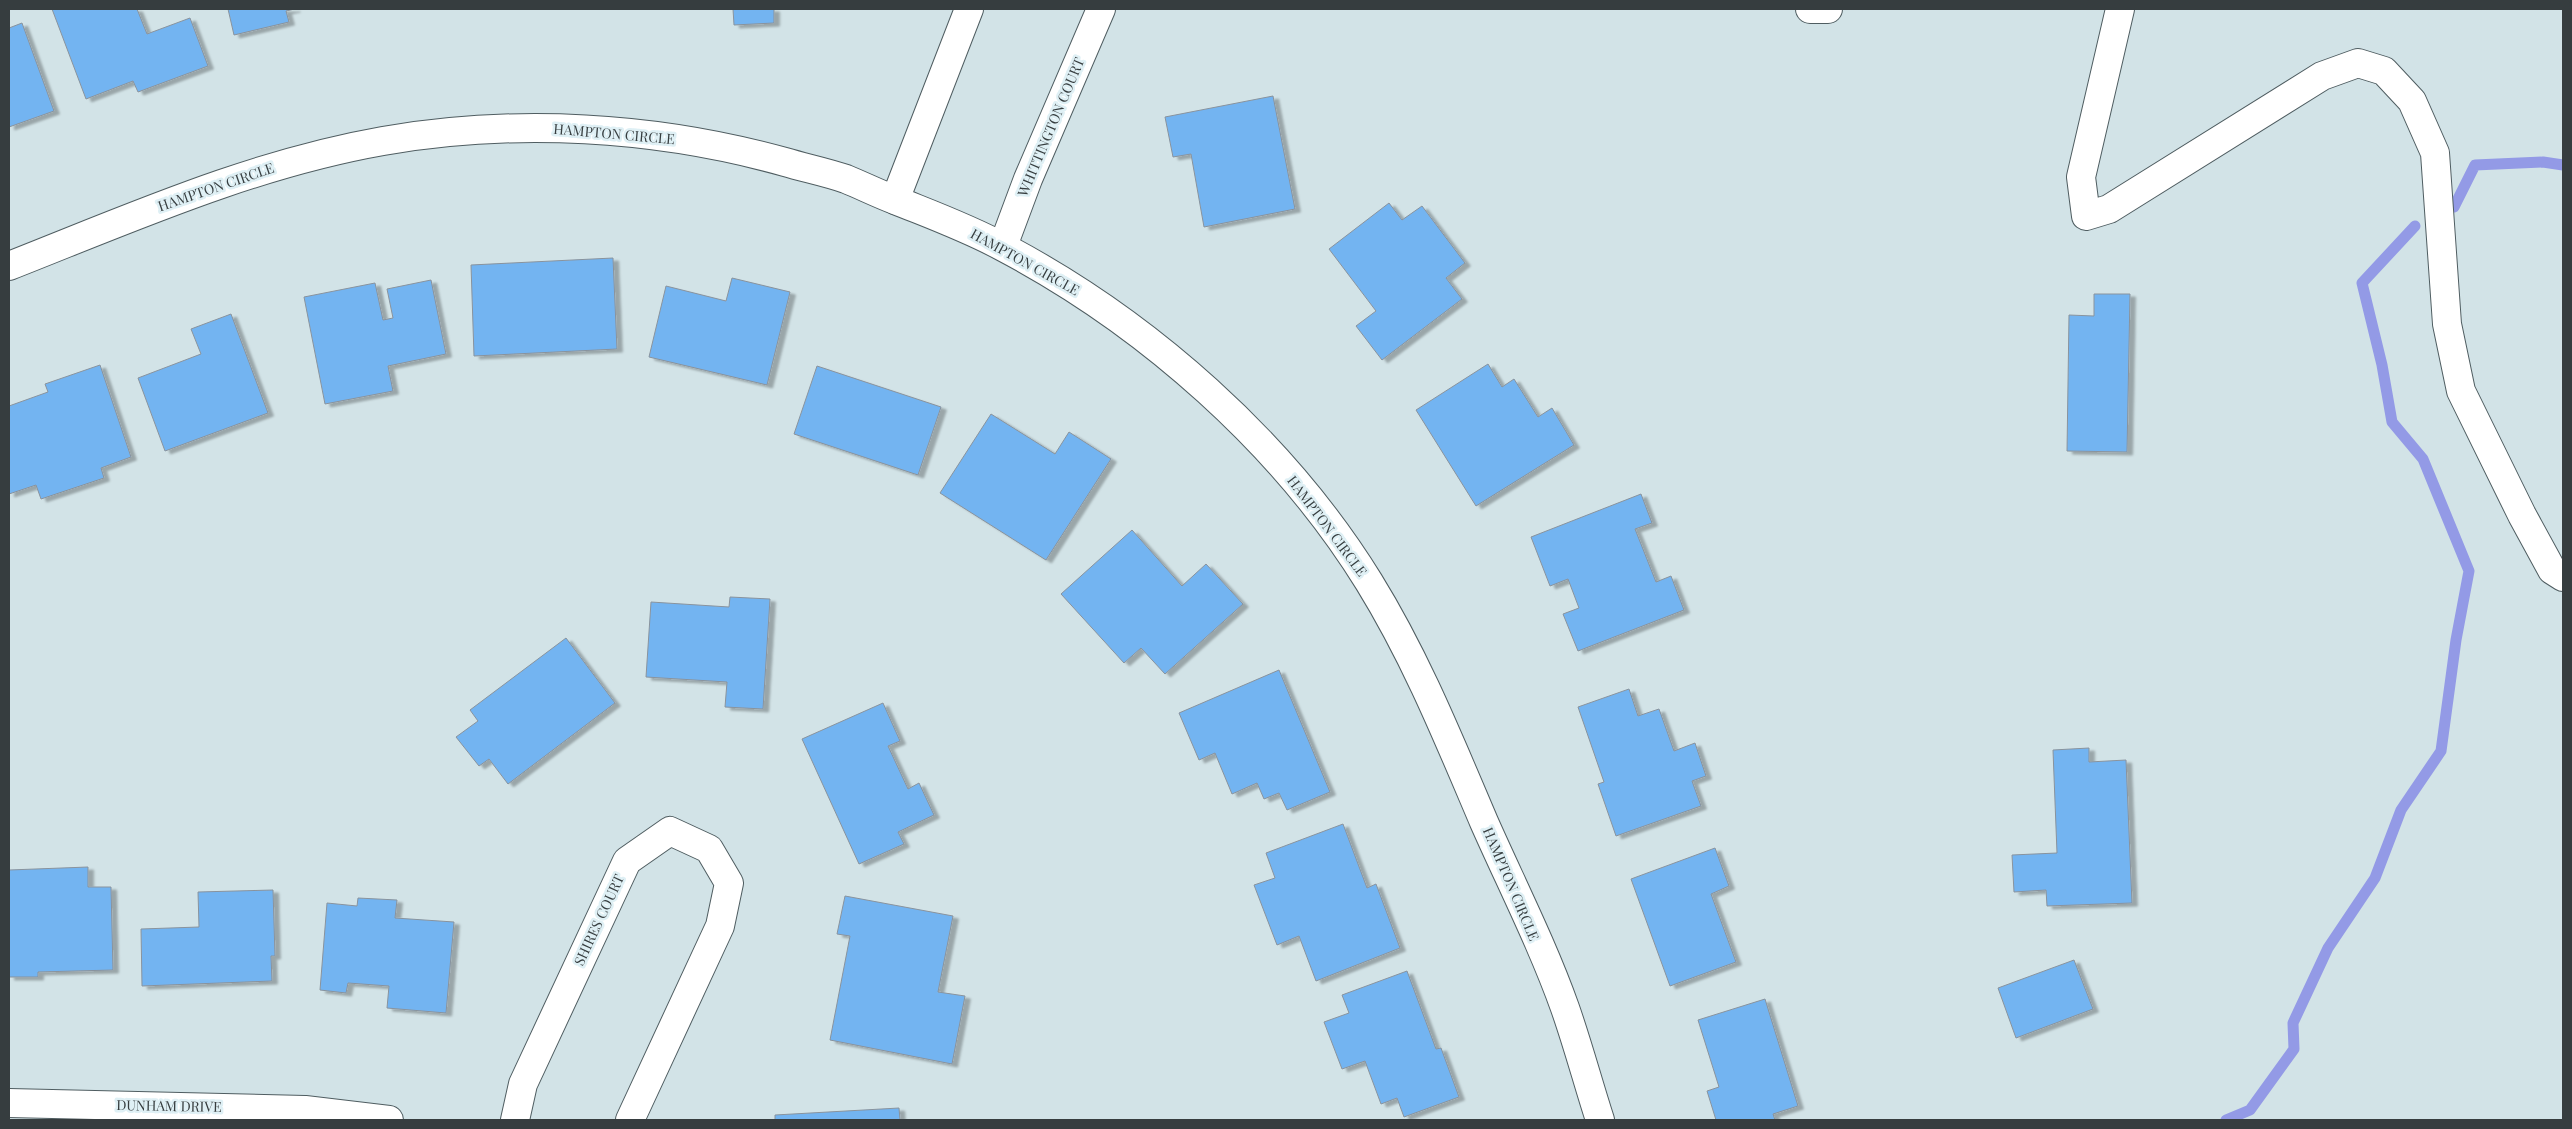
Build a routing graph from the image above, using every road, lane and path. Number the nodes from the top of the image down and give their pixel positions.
1 (969, 9) edge
2 (1101, 9) edge
3 (1810, 9) edge
4 (1828, 9) edge
5 (2120, 9) edge
6 (896, 200) junction
7 (1003, 246) junction
8 (9, 266) edge
9 (2560, 571) edge
10 (9, 1103) edge
11 (389, 1120) edge
12 (515, 1120) edge
13 (630, 1120) edge
14 (1600, 1120) edge

1 - 6 street
2 - 7 street, WHITTINGTON COURT
3 - 4 street
5 - 9 street
6 - 7 street, HAMPTON CIRCLE
6 - 8 street, HAMPTON CIRCLE
7 - 14 street, HAMPTON CIRCLE
10 - 11 street, DUNHAM DRIVE
12 - 13 street, SHIRES COURT

